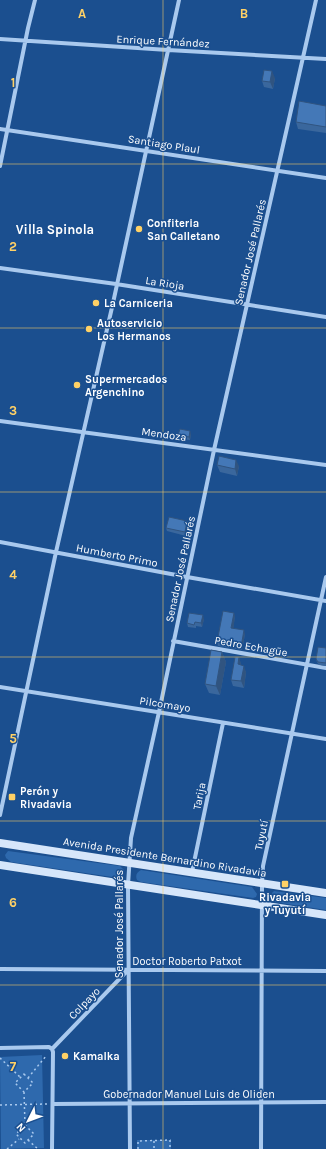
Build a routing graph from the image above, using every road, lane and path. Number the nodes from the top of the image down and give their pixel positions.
1 (35, 0) edge
2 (179, 0) edge
3 (316, 0) edge
4 (0, 39) edge
5 (25, 41) junction
6 (168, 50) junction
7 (303, 57) junction
8 (326, 59) edge
9 (0, 129) edge
10 (8, 130) junction
11 (146, 150) junction
12 (0, 166) edge
13 (277, 170) junction
14 (326, 178) edge
15 (0, 268) edge
16 (116, 284) junction
17 (247, 306) junction
18 (326, 318) edge
19 (0, 421) edge
20 (83, 432) junction
21 (214, 450) junction
22 (326, 465) edge
23 (0, 542) edge
24 (56, 552) junction
25 (187, 577) junction
26 (326, 577) edge
27 (324, 600) edge
28 (173, 641) junction
29 (307, 665) junction
30 (326, 668) edge
31 (0, 687) edge
32 (27, 691) junction
33 (159, 712) junction
34 (223, 723) junction
35 (291, 734) junction
36 (326, 739) edge
37 (0, 815) edge
38 (0, 843) edge
39 (129, 863) junction
40 (0, 865) edge
41 (192, 872) junction
42 (262, 884) junction
43 (128, 885) junction
44 (326, 893) edge
45 (262, 905) junction
46 (326, 915) edge
47 (0, 969) edge
48 (128, 970) junction
49 (261, 970) junction
50 (326, 971) edge
51 (0, 1048) edge
52 (52, 1049) junction
53 (0, 1058) edge
54 (20, 1077) junction
55 (28, 1078) junction
56 (24, 1092) junction
57 (130, 1102) junction
58 (261, 1102) junction
59 (326, 1102) edge
60 (53, 1104) junction
61 (0, 1105) edge
62 (24, 1105) junction
63 (25, 1125) junction
64 (20, 1138) junction
65 (28, 1140) junction
66 (154, 1141) junction
67 (7, 1149) edge
68 (38, 1149) edge
69 (52, 1149) edge
70 (130, 1149) edge
71 (138, 1149) edge
72 (154, 1149) edge
73 (170, 1149) edge
74 (262, 1149) edge

1 - 5 street
2 - 6 street
3 - 7 street, Senador José Pallarés
4 - 5 street, Enrique Fernández
5 - 6 street, Enrique Fernández
5 - 10 street
6 - 7 street, Enrique Fernández
6 - 11 street
7 - 8 street, Enrique Fernández
7 - 13 street, Senador José Pallarés
9 - 10 street, Santiago Plaul
10 - 11 street, Santiago Plaul
10 - 12 street
11 - 13 street, Santiago Plaul
11 - 16 street
13 - 14 street, Santiago Plaul
13 - 17 street, Senador José Pallarés
15 - 16 street, La Rioja
16 - 17 street, La Rioja
16 - 20 street
17 - 18 street, La Rioja
17 - 21 street, Senador José Pallarés
19 - 20 street, Mendoza
20 - 21 street, Mendoza
20 - 24 street
21 - 22 street, Mendoza
21 - 25 street, Senador José Pallarés
23 - 24 street, Humberto Primo
24 - 25 street, Humberto Primo
24 - 32 street
25 - 27 street, Humberto Primo
25 - 28 street, Senador José Pallarés
26 - 27 street, Tuyutí
27 - 29 street, Tuyutí
28 - 29 street, Pedro Echagüe
28 - 33 street, Senador José Pallarés
29 - 30 street, Pedro Echagüe
29 - 35 street, Tuyutí
31 - 32 street, Pilcomayo
32 - 33 street, Pilcomayo
32 - 37 street
33 - 34 street, Pilcomayo
33 - 39 street, Senador José Pallarés
34 - 35 street, Pilcomayo
34 - 41 street, Tarija
35 - 36 street, Pilcomayo
35 - 42 street, Tuyutí
38 - 39 main road, Avenida Presidente Bernardino Rivadavia
39 - 41 main road, Avenida Presidente Bernardino Rivadavia
39 - 43 street, Senador José Pallarés
40 - 43 main road
41 - 42 main road, Avenida Presidente Bernardino Rivadavia
42 - 44 main road, Avenida Presidente Bernardino Rivadavia
42 - 45 street, Tuyutí
43 - 45 main road
43 - 48 street, Senador José Pallarés
45 - 46 main road
45 - 49 street, Tuyutí
47 - 48 street, Doctor Roberto Patxot
48 - 49 street, Doctor Roberto Patxot
48 - 52 street, Colpayo
48 - 57 street, Senador José Pallarés
49 - 50 street, Doctor Roberto Patxot
49 - 58 street, Tuyutí
51 - 52 street
52 - 55 path
52 - 60 street
53 - 54 path
54 - 55 path
54 - 56 path
55 - 56 path
56 - 62 path
57 - 58 street, Gobernador Manuel Luis de Oliden
57 - 60 street, Gobernador Manuel Luis de Oliden
57 - 70 street, Senador José Pallarés
58 - 59 street, Gobernador Manuel Luis de Oliden
58 - 74 street, Tuyutí
60 - 62 path
60 - 69 street
61 - 62 path
62 - 63 path
63 - 64 path
63 - 65 path
64 - 65 path
64 - 67 path
65 - 68 path
66 - 71 path
66 - 72 path
66 - 73 path

